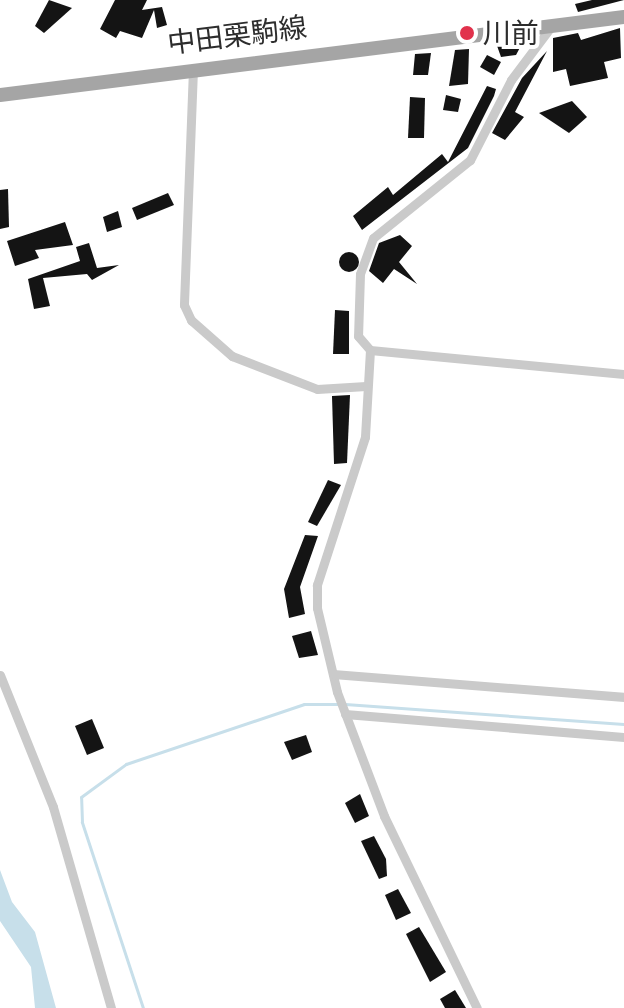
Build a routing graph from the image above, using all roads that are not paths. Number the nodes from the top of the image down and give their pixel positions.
1 (624, 17) edge
2 (553, 24) junction
3 (193, 65) junction
4 (0, 95) edge
5 (370, 350) junction
6 (624, 374) edge
7 (366, 386) junction
8 (333, 674) junction
9 (0, 675) edge
10 (624, 697) edge
11 (345, 712) junction
12 (624, 737) edge
13 (111, 1008) edge
14 (477, 1008) edge

1 - 2 main road, 中田栗駒線
2 - 3 main road, 中田栗駒線
2 - 5 street
3 - 4 main road, 中田栗駒線
3 - 7 street
5 - 6 street
5 - 7 street
7 - 8 street
8 - 10 street
8 - 11 street
9 - 13 street
11 - 12 street
11 - 14 street

